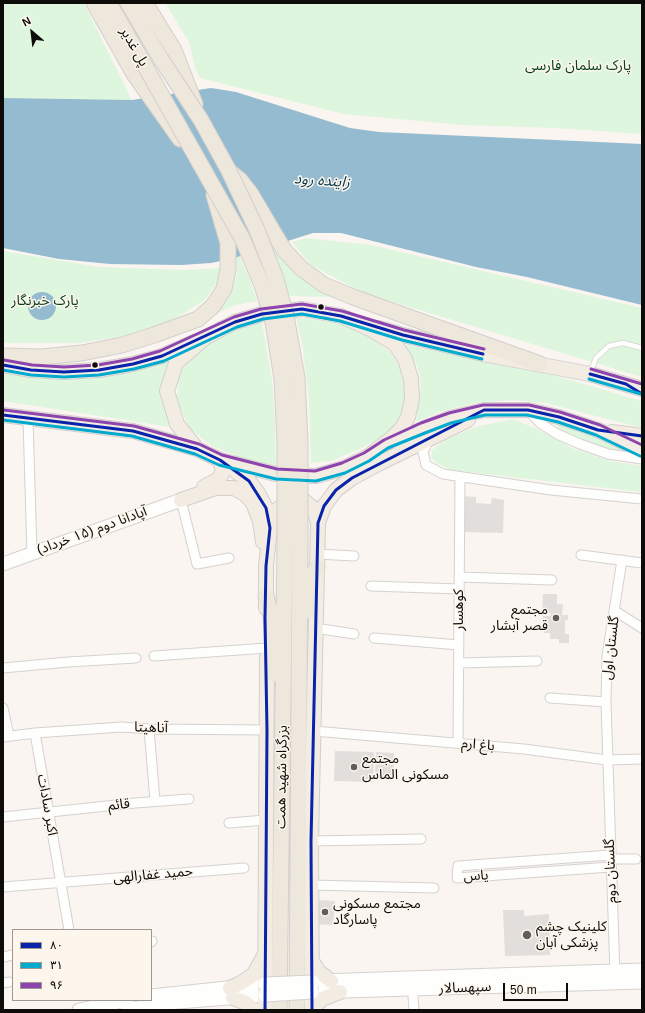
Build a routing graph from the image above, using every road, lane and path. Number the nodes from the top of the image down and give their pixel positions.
1 (94, 3) edge
2 (109, 3) edge
3 (128, 3) edge
4 (145, 3) edge
5 (140, 70) junction
6 (201, 120) junction
7 (229, 171) junction
8 (210, 182) junction
9 (341, 316) junction
10 (206, 337) junction
11 (642, 348) edge
12 (3, 356) edge
13 (540, 364) junction
14 (3, 365) edge
15 (590, 374) junction
16 (626, 384) junction
17 (642, 389) edge
18 (642, 394) edge
19 (484, 410) junction
20 (528, 410) junction
21 (3, 415) edge
22 (28, 419) junction
23 (598, 430) junction
24 (642, 436) edge
25 (429, 439) junction
26 (386, 444) junction
27 (197, 450) junction
28 (641, 459) edge
29 (220, 460) junction
30 (460, 477) junction
31 (642, 498) edge
32 (181, 500) junction
33 (318, 523) junction
34 (270, 528) junction
35 (285, 543) joint
36 (300, 543) joint
37 (32, 553) junction
38 (581, 555) dead end
39 (354, 556) dead end
40 (229, 558) dead end
41 (317, 560) junction
42 (622, 560) junction
43 (642, 563) edge
44 (3, 564) edge
45 (266, 566) junction
46 (459, 577) junction
47 (552, 580) dead end
48 (371, 586) dead end
49 (459, 588) junction
50 (266, 596) junction
51 (615, 611) junction
52 (315, 628) junction
53 (642, 628) edge
54 (354, 634) dead end
55 (374, 638) dead end
56 (459, 645) junction
57 (266, 648) junction
58 (154, 656) dead end
59 (136, 658) dead end
60 (537, 661) dead end
61 (459, 663) junction
62 (3, 668) edge
63 (550, 698) dead end
64 (606, 702) junction
65 (3, 708) edge
66 (283, 718) junction
67 (299, 724) junction
68 (149, 729) junction
69 (267, 730) junction
70 (314, 731) junction
71 (35, 734) junction
72 (6, 737) edge
73 (458, 743) junction
74 (642, 759) edge
75 (606, 760) junction
76 (189, 799) dead end
77 (155, 801) junction
78 (49, 812) junction
79 (3, 816) edge
80 (266, 820) junction
81 (229, 823) dead end
82 (420, 839) dead end
83 (312, 841) junction
84 (636, 859) dead end
85 (610, 860) junction
86 (244, 868) dead end
87 (61, 883) junction
88 (312, 885) junction
89 (3, 887) edge
90 (434, 888) dead end
91 (69, 929) edge
92 (265, 952) junction
93 (312, 961) junction
94 (642, 970) edge
95 (615, 978) junction
96 (642, 982) edge
97 (412, 984) junction
98 (335, 986) junction
99 (312, 987) junction
100 (265, 989) junction
101 (232, 993) junction
102 (152, 996) edge
103 (120, 1001) edge
104 (81, 1006) edge
105 (181, 1006) edge
106 (312, 1009) edge
107 (127, 1010) edge
108 (254, 1010) edge
109 (265, 1010) edge
110 (280, 1010) edge
111 (295, 1010) edge
112 (414, 1010) edge

1 - 5 highway
2 - 5 highway, پل غدیر
3 - 6 highway, پل غدیر, bridge
4 - 6 highway, bridge
5 - 8 highway, پل غدیر, bridge
6 - 7 highway, پل غدیر, bridge
7 - 13 highway
7 - 36 highway, پل غدیر, bridge
8 - 12 highway, bridge
8 - 35 highway, پل غدیر, bridge
9 - 10 main road
9 - 13 main road
9 - 26 main road
10 - 14 main road
10 - 27 main road
11 - 15 lane
13 - 15 main road
15 - 16 main road
16 - 17 main road
16 - 18 main road
19 - 20 main road
19 - 25 main road
19 - 26 main road
20 - 23 main road
20 - 28 street
21 - 22 main road
22 - 27 main road
22 - 37 street
23 - 24 main road
23 - 28 main road
25 - 30 street
25 - 33 main road
26 - 29 main road
27 - 29 main road
29 - 32 main road
29 - 34 main road
30 - 31 street
30 - 46 street, کوهسار
32 - 37 main road, آپادانا دوم (۱۵ خرداد)
32 - 40 street
32 - 45 main road
33 - 34 main road
33 - 41 main road
34 - 45 main road
35 - 66 highway, بزرگراه شهید همت
36 - 67 highway, بزرگراه شهید همت
37 - 44 main road, آپادانا دوم (۱۵ خرداد)
38 - 42 street
39 - 41 street
41 - 52 main road
41 - 67 highway
42 - 43 street
42 - 51 street, گلستان اول
45 - 50 main road
46 - 47 street
46 - 49 street, کوهسار
48 - 49 street
49 - 56 street, کوهسار
50 - 57 main road
50 - 66 highway
51 - 53 street
51 - 64 street, گلستان اول
52 - 54 street
52 - 70 main road
55 - 56 street
56 - 61 street, کوهسار
57 - 58 street
57 - 69 main road
59 - 62 street
60 - 61 street
61 - 73 street, کوهسار
63 - 64 street
64 - 75 street, گلستان اول
65 - 72 street
66 - 110 highway, بزرگراه شهید همت
67 - 111 highway, بزرگراه شهید همت
68 - 69 street, آناهیتا
68 - 71 street, آناهیتا
68 - 77 street
69 - 80 main road
70 - 73 street, باغ ارم
70 - 83 main road
71 - 72 street
71 - 78 street, اکبر سادات
73 - 75 street, باغ ارم
74 - 75 street, باغ ارم
75 - 85 street, گلستان دوم
76 - 77 street, قائم
77 - 78 street, قائم
78 - 79 street, قائم
78 - 87 street, اکبر سادات
80 - 81 street
80 - 92 main road
82 - 83 street
83 - 88 main road
84 - 85 street
85 - 85 street, یاس
85 - 95 street, گلستان دوم
86 - 87 street, حمید غفارالهی
87 - 89 street, حمید غفارالهی
87 - 91 street, اکبر سادات
88 - 90 street
88 - 93 main road
92 - 100 main road
92 - 101 main road
93 - 98 main road
93 - 99 main road
94 - 95 main road, سپهسالار
95 - 96 main road, سپهسالار
95 - 97 main road, سپهسالار
97 - 98 main road, سپهسالار
97 - 112 street
98 - 99 main road, سپهسالار
98 - 106 main road
99 - 100 main road, سپهسالار, bridge
99 - 106 main road
100 - 101 main road, سپهسالار
100 - 109 main road
101 - 102 main road
101 - 105 main road
101 - 108 main road
103 - 104 main road
105 - 107 main road
110 - 111 main road

